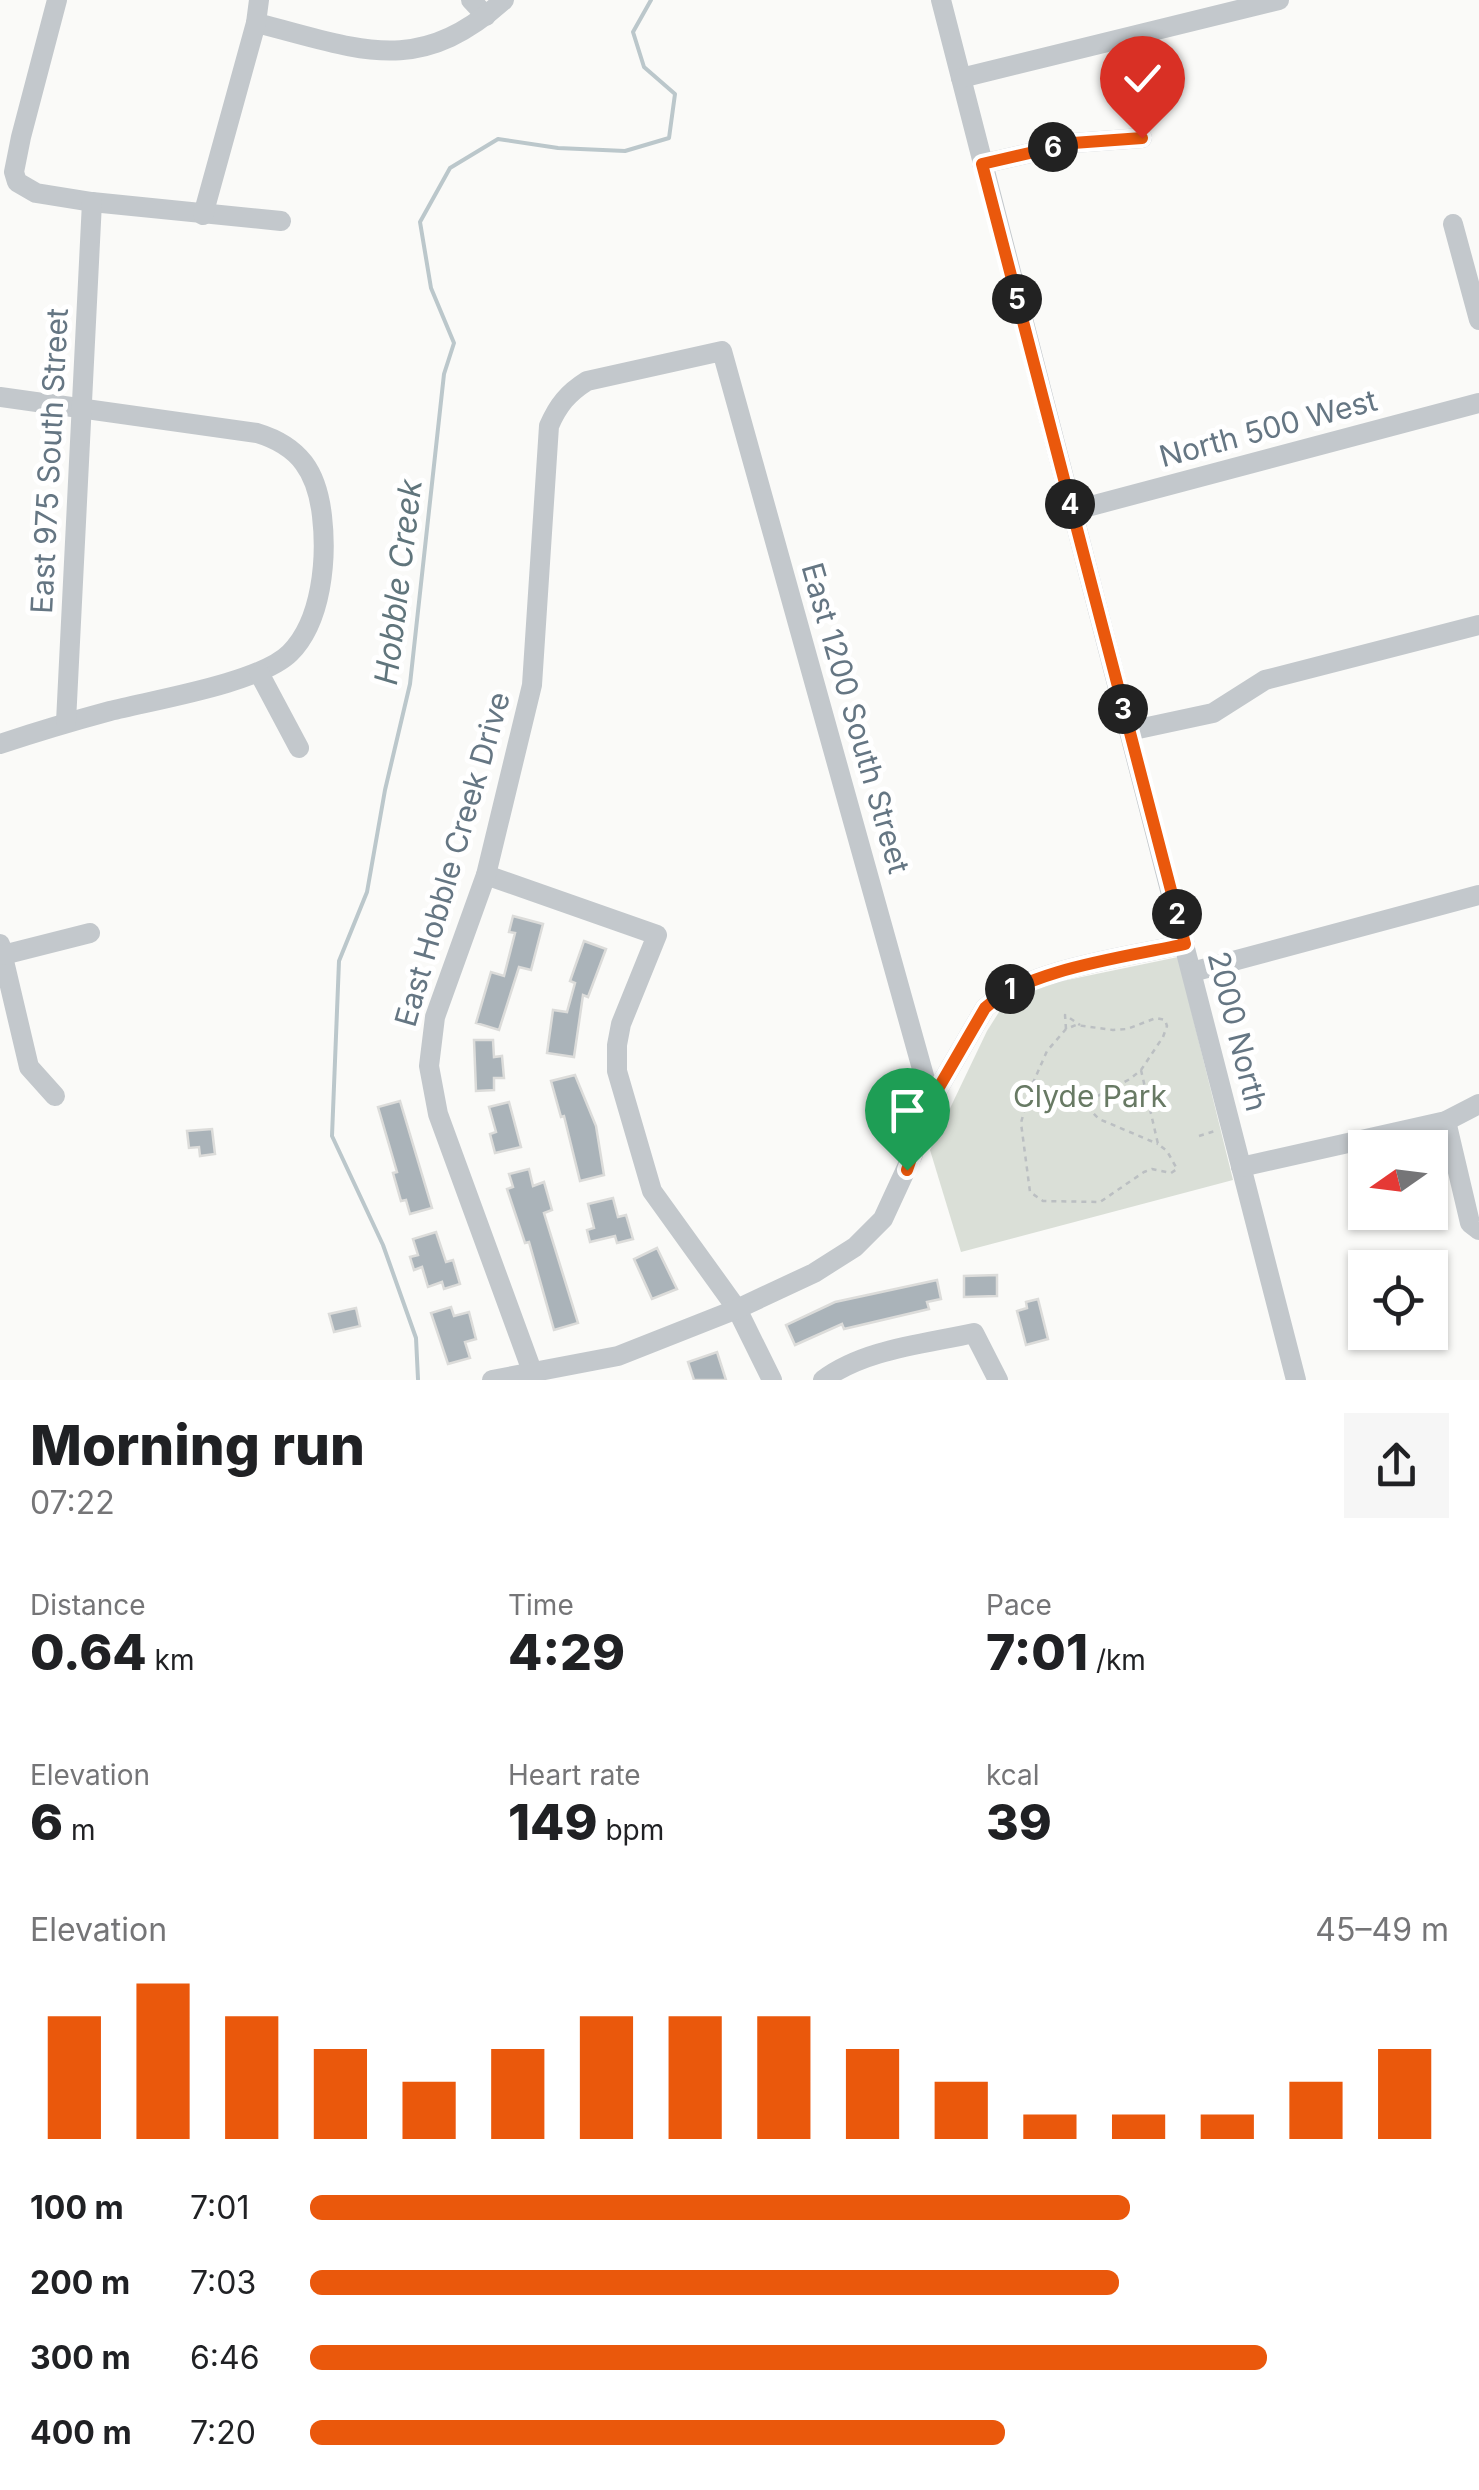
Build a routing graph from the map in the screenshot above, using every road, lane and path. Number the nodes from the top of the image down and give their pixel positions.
1 (57, 0) edge
2 (259, 0) edge
3 (471, 0) edge
4 (504, 0) edge
5 (941, 0) edge
6 (1279, 0) edge
7 (486, 16) junction
8 (256, 23) junction
9 (961, 78) junction
10 (1142, 138) dead end
11 (982, 164) junction
12 (92, 202) junction
13 (202, 215) junction
14 (280, 221) dead end
15 (1453, 224) dead end
16 (1479, 320) edge
17 (722, 351) joint
18 (0, 397) edge
19 (1479, 403) edge
20 (82, 410) junction
21 (1072, 510) junction
22 (1479, 625) edge
23 (259, 673) junction
24 (66, 722) junction
25 (1129, 731) junction
26 (0, 744) edge
27 (299, 748) dead end
28 (486, 875) junction
29 (1479, 895) edge
30 (90, 933) dead end
31 (1185, 944) junction
32 (1, 950) edge
33 (1192, 972) junction
34 (1081, 1026) junction
35 (1066, 1029) junction
36 (1140, 1070) junction
37 (54, 1096) dead end
38 (931, 1101) junction
39 (1479, 1104) edge
40 (1446, 1121) junction
41 (1216, 1130) dead end
42 (1199, 1136) dead end
43 (1158, 1144) junction
44 (1242, 1167) junction
45 (1479, 1230) edge
46 (736, 1309) junction
47 (577, 1371) edge
48 (532, 1372) junction
49 (492, 1380) edge
50 (772, 1380) edge
51 (823, 1380) edge
52 (998, 1380) edge
53 (1296, 1380) edge

1 - 12 street
2 - 8 street
3 - 7 street
4 - 7 street
5 - 9 street, 2000 North
6 - 9 street
7 - 8 street
8 - 13 street
9 - 11 street, 2000 North
10 - 11 street
11 - 21 street, 2000 North
12 - 13 street
12 - 20 street, East 975 South Street
13 - 14 street
15 - 16 street
17 - 28 street, East Hobble Creek Drive
17 - 38 street, East 1200 South Street
18 - 20 street
19 - 21 street, North 500 West
20 - 23 street
20 - 24 street, East 975 South Street
21 - 25 street, 2000 North
22 - 25 street
23 - 24 street
23 - 27 street
24 - 26 street
25 - 31 street, 2000 North
28 - 46 street
28 - 48 street, East Hobble Creek Drive
29 - 33 street
30 - 32 street
31 - 33 street, 2000 North
31 - 38 street
32 - 37 street
33 - 44 street, 2000 North
34 - 35 path
34 - 35 path
34 - 36 path
35 - 43 path
36 - 43 path
36 - 43 path
38 - 46 street
39 - 40 street
40 - 44 street
40 - 45 street
41 - 42 path
44 - 53 street, 2000 North
46 - 47 street
46 - 50 street
47 - 48 street
48 - 49 street
51 - 52 street

